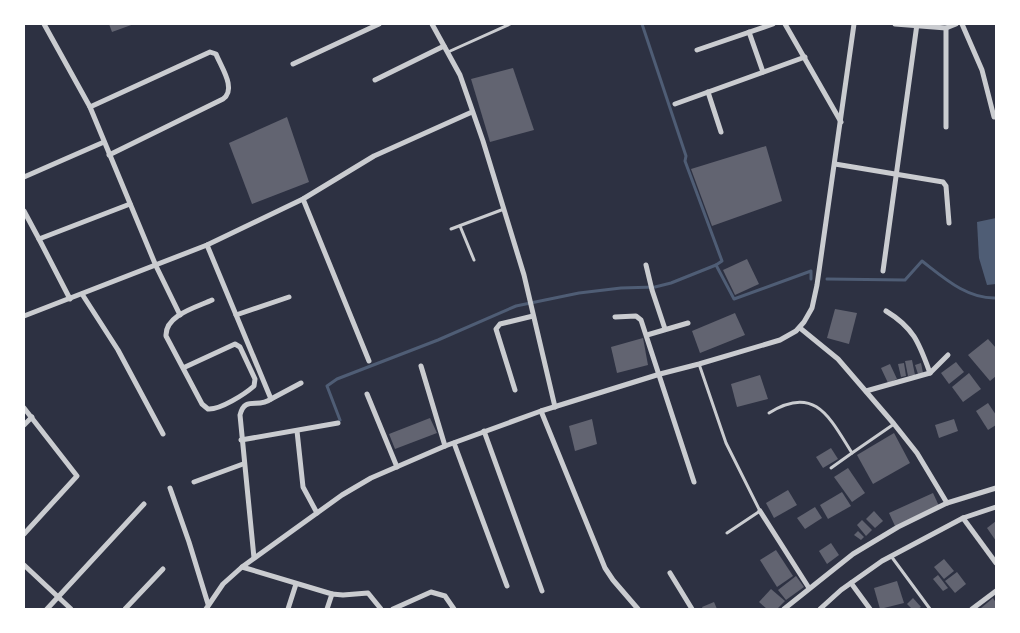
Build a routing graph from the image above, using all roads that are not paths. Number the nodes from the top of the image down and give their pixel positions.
1 (44, 24) edge
2 (379, 24) edge
3 (432, 24) edge
4 (510, 24) edge
5 (773, 24) edge
6 (786, 24) edge
7 (854, 24) edge
8 (895, 24) edge
9 (956, 24) edge
10 (962, 24) edge
11 (917, 25) edge
12 (946, 28) junction
13 (749, 32) junction
14 (444, 46) junction
15 (697, 50) dead end
16 (448, 52) junction
17 (805, 57) junction
18 (293, 64) dead end
19 (763, 72) junction
20 (375, 80) dead end
21 (708, 92) junction
22 (674, 104) dead end
23 (90, 107) junction
24 (472, 112) junction
25 (994, 117) dead end
26 (841, 122) junction
27 (946, 127) dead end
28 (721, 132) dead end
29 (104, 142) junction
30 (109, 155) junction
31 (835, 164) junction
32 (897, 173) junction
33 (24, 177) edge
34 (303, 199) junction
35 (130, 204) junction
36 (504, 210) junction
37 (24, 211) edge
38 (949, 223) dead end
39 (460, 226) junction
40 (451, 229) dead end
41 (39, 239) junction
42 (207, 245) junction
43 (474, 260) dead end
44 (646, 264) dead end
45 (156, 266) junction
46 (882, 271) dead end
47 (82, 294) junction
48 (289, 298) dead end
49 (70, 299) junction
50 (212, 300) dead end
51 (886, 311) dead end
52 (180, 315) junction
53 (236, 315) junction
54 (24, 316) edge
55 (534, 316) junction
56 (615, 316) dead end
57 (688, 323) dead end
58 (665, 328) junction
59 (800, 328) junction
60 (647, 335) junction
61 (948, 354) dead end
62 (369, 361) dead end
63 (699, 364) junction
64 (421, 366) dead end
65 (184, 368) junction
66 (930, 373) junction
67 (660, 374) junction
68 (301, 383) dead end
69 (515, 390) dead end
70 (866, 391) junction
71 (367, 394) dead end
72 (270, 399) junction
73 (555, 407) junction
74 (24, 408) edge
75 (541, 411) junction
76 (769, 413) dead end
77 (32, 417) junction
78 (338, 423) dead end
79 (894, 424) junction
80 (24, 425) edge
81 (297, 431) junction
82 (484, 431) junction
83 (163, 434) dead end
84 (241, 440) junction
85 (454, 443) junction
86 (445, 446) junction
87 (852, 453) junction
88 (244, 464) junction
89 (397, 467) junction
90 (830, 468) dead end
91 (194, 482) dead end
92 (694, 482) dead end
93 (170, 488) dead end
94 (996, 488) edge
95 (947, 503) junction
96 (144, 504) dead end
97 (996, 507) edge
98 (760, 511) junction
99 (317, 513) junction
100 (963, 518) junction
101 (727, 533) dead end
102 (24, 534) edge
103 (891, 556) junction
104 (254, 558) junction
105 (996, 563) edge
106 (24, 565) edge
107 (242, 567) junction
108 (163, 569) dead end
109 (670, 573) dead end
110 (850, 583) junction
111 (296, 584) junction
112 (508, 586) dead end
113 (809, 588) junction
114 (542, 591) dead end
115 (996, 592) edge
116 (332, 594) junction
117 (59, 596) junction
118 (207, 607) edge
119 (47, 609) edge
120 (71, 609) edge
121 (125, 609) edge
122 (288, 609) edge
123 (326, 609) edge
124 (381, 609) edge
125 (393, 609) edge
126 (454, 609) edge
127 (638, 609) edge
128 (692, 609) edge
129 (784, 609) edge
130 (820, 609) edge
131 (870, 609) edge
132 (930, 609) edge
133 (972, 609) edge

1 - 23 street
2 - 18 street
3 - 14 street
4 - 16 lane
5 - 13 street
6 - 17 street
7 - 26 street
8 - 11 street
9 - 12 street
10 - 25 street
11 - 12 street
11 - 32 street
12 - 27 street
13 - 15 street
13 - 19 street
14 - 16 street
14 - 20 street
16 - 24 street
17 - 19 street
17 - 26 street
19 - 21 street
21 - 22 street
21 - 28 street
23 - 29 street
23 - 30 street
24 - 34 street
24 - 36 street
26 - 31 street
29 - 30 street
29 - 33 street
30 - 35 street
31 - 32 street
31 - 59 street
32 - 38 street
32 - 46 street
34 - 42 street
34 - 62 street
35 - 41 street
35 - 45 street
36 - 39 lane
36 - 55 street
37 - 41 street
39 - 40 lane
39 - 43 lane
41 - 49 street
42 - 45 street
42 - 53 street
44 - 58 street
45 - 47 street
45 - 52 street
47 - 49 street
47 - 83 street
48 - 53 street
49 - 54 street
50 - 52 street
51 - 66 street
52 - 65 street
53 - 72 street
55 - 69 street
55 - 73 street
56 - 60 street
57 - 58 street
58 - 60 street
59 - 63 street
59 - 70 street
60 - 67 street
61 - 66 street
63 - 67 street
63 - 98 lane
64 - 86 street
65 - 65 street
66 - 70 street
67 - 73 street
67 - 92 street
68 - 72 street
70 - 79 street
71 - 89 street
72 - 84 street
73 - 75 street
74 - 77 street
75 - 82 street
75 - 127 street
76 - 87 lane
77 - 80 street
77 - 102 street
78 - 81 street
79 - 87 lane
79 - 95 street
81 - 84 street
81 - 99 street
82 - 85 street
82 - 114 street
84 - 88 street
85 - 86 street
85 - 112 street
86 - 89 street
87 - 90 lane
88 - 91 street
88 - 104 street
89 - 99 street
93 - 118 street
94 - 95 street
95 - 113 street
96 - 117 street
97 - 100 street
98 - 101 lane
98 - 113 street
99 - 104 street
100 - 103 street
100 - 105 street
103 - 110 street
103 - 132 lane
104 - 107 street
106 - 117 street
107 - 111 street
107 - 118 street
108 - 121 street
109 - 128 street
110 - 130 street
110 - 131 street
111 - 116 street
111 - 122 street
113 - 129 street
115 - 133 street
116 - 123 street
116 - 124 street
117 - 119 street
117 - 120 street
125 - 126 street

